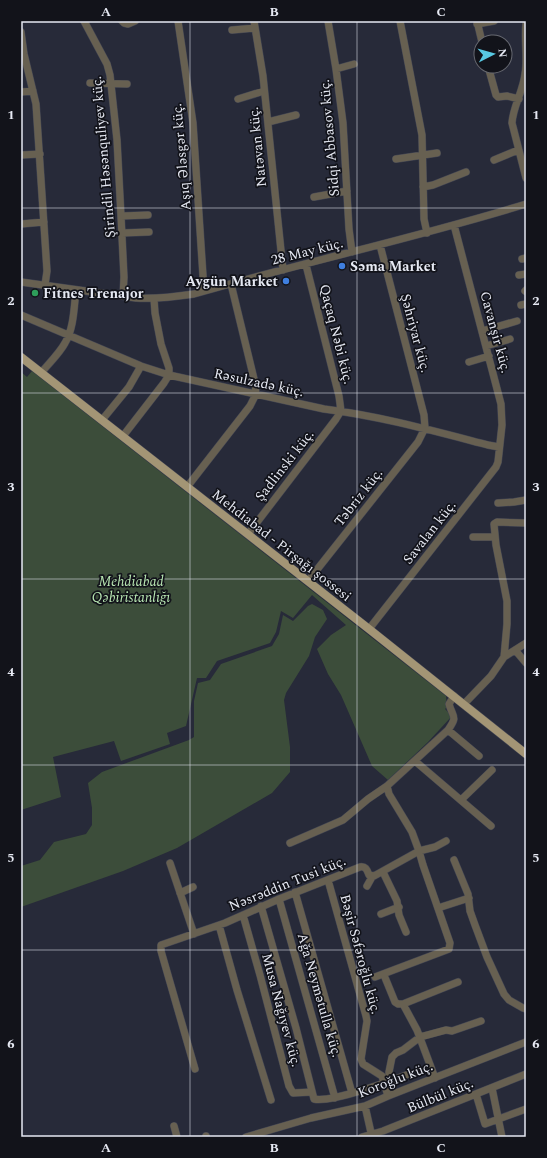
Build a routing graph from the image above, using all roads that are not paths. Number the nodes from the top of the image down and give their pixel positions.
1 (84, 21) edge
2 (122, 21) edge
3 (135, 21) edge
4 (178, 21) edge
5 (328, 21) edge
6 (400, 21) edge
7 (494, 21) edge
8 (477, 23) edge
9 (254, 24) edge
10 (526, 24) edge
11 (232, 30) dead end
12 (21, 32) edge
13 (480, 34) edge
14 (22, 54) edge
15 (354, 64) dead end
16 (526, 67) edge
17 (336, 69) junction
18 (490, 74) edge
19 (90, 83) dead end
20 (111, 84) junction
21 (127, 84) dead end
22 (33, 91) junction
23 (264, 91) junction
24 (21, 92) edge
25 (238, 98) dead end
26 (519, 99) junction
27 (296, 115) dead end
28 (268, 122) junction
29 (518, 150) junction
30 (437, 153) dead end
31 (40, 154) junction
32 (21, 155) edge
33 (423, 155) junction
34 (396, 159) dead end
35 (494, 160) dead end
36 (466, 172) dead end
37 (526, 178) edge
38 (423, 187) junction
39 (347, 191) junction
40 (314, 197) dead end
41 (526, 204) edge
42 (148, 214) dead end
43 (121, 216) junction
44 (44, 222) junction
45 (21, 224) edge
46 (454, 225) junction
47 (149, 232) dead end
48 (122, 233) junction
49 (427, 233) junction
50 (380, 245) junction
51 (352, 252) junction
52 (306, 265) junction
53 (283, 270) junction
54 (21, 282) edge
55 (230, 284) junction
56 (44, 286) junction
57 (76, 290) junction
58 (204, 291) junction
59 (123, 296) junction
60 (154, 299) junction
61 (21, 315) edge
62 (518, 320) dead end
63 (482, 331) junction
64 (69, 335) junction
65 (510, 339) dead end
66 (486, 346) junction
67 (489, 356) junction
68 (21, 357) edge
69 (469, 362) dead end
70 (140, 366) junction
71 (41, 373) junction
72 (169, 375) junction
73 (256, 394) junction
74 (341, 411) junction
75 (102, 420) junction
76 (425, 428) junction
77 (123, 436) junction
78 (499, 447) junction
79 (187, 487) junction
80 (526, 500) edge
81 (498, 503) dead end
82 (526, 523) edge
83 (248, 534) junction
84 (473, 537) dead end
85 (494, 537) junction
86 (308, 581) junction
87 (369, 629) junction
88 (526, 643) edge
89 (515, 650) junction
90 (504, 657) junction
91 (526, 663) edge
92 (454, 696) junction
93 (464, 704) junction
94 (448, 730) junction
95 (526, 754) edge
96 (479, 756) dead end
97 (414, 761) junction
98 (492, 770) dead end
99 (387, 786) junction
100 (462, 800) junction
101 (492, 826) dead end
102 (446, 841) dead end
103 (290, 843) dead end
104 (419, 851) junction
105 (454, 860) dead end
106 (170, 864) dead end
107 (383, 872) junction
108 (372, 877) junction
109 (328, 880) junction
110 (367, 886) dead end
111 (193, 887) dead end
112 (295, 892) junction
113 (180, 893) junction
114 (469, 898) junction
115 (279, 899) junction
116 (261, 906) junction
117 (398, 908) junction
118 (438, 908) junction
119 (381, 914) dead end
120 (242, 915) junction
121 (219, 925) junction
122 (406, 932) dead end
123 (194, 934) junction
124 (384, 974) junction
125 (375, 978) dead end
126 (458, 982) dead end
127 (403, 1004) junction
128 (526, 1009) edge
129 (481, 1021) dead end
130 (420, 1037) junction
131 (526, 1042) edge
132 (195, 1069) dead end
133 (410, 1074) dead end
134 (526, 1074) edge
135 (435, 1078) junction
136 (387, 1082) junction
137 (492, 1088) junction
138 (312, 1092) junction
139 (352, 1093) junction
140 (476, 1094) junction
141 (388, 1096) junction
142 (335, 1098) junction
143 (271, 1100) dead end
144 (365, 1106) junction
145 (526, 1109) edge
146 (499, 1120) junction
147 (174, 1126) dead end
148 (372, 1136) edge
149 (177, 1137) edge
150 (246, 1137) edge
151 (362, 1137) edge
152 (502, 1137) edge

1 - 20 street, Şirindil Həsənquliyev küç.
2 - 3 street
4 - 58 street, Aşıq Ələsgər küç.
5 - 17 street, Sidqi Abbasov küç.
6 - 33 street
7 - 8 street
8 - 13 street
9 - 11 street
9 - 23 street, Natəvan küç.
10 - 16 street
12 - 14 street
14 - 22 street
15 - 17 street
16 - 26 street
17 - 39 street, Sidqi Abbasov küç.
18 - 26 street
19 - 20 street
20 - 21 street
20 - 43 street, Şirindil Həsənquliyev küç.
22 - 24 street
22 - 31 street
23 - 25 street
23 - 28 street, Natəvan küç.
26 - 29 street
27 - 28 street
28 - 53 street, Natəvan küç.
29 - 35 street
29 - 37 street
30 - 33 street
31 - 32 street
31 - 44 street
33 - 34 street
33 - 38 street
36 - 38 street
38 - 49 street
39 - 40 street
39 - 51 street, Sidqi Abbasov küç.
41 - 46 street, 28 May küç.
42 - 43 street
43 - 48 street, Şirindil Həsənquliyev küç.
44 - 45 street
44 - 56 street
46 - 49 street, 28 May küç.
46 - 63 street, Cavanşir küç.
47 - 48 street
48 - 59 street, Şirindil Həsənquliyev küç.
49 - 50 street, 28 May küç.
50 - 51 street, 28 May küç.
50 - 76 street, Şəhriyar küç.
51 - 52 street, 28 May küç.
52 - 53 street, 28 May küç.
52 - 74 street, Qaçaq Nəbi küç.
53 - 55 street, 28 May küç.
54 - 56 street, 28 May küç.
55 - 58 street, 28 May küç.
55 - 73 street
56 - 57 street, 28 May küç.
57 - 59 street, 28 May küç.
57 - 64 street
58 - 60 street, 28 May küç.
59 - 60 street, 28 May küç.
60 - 72 street
61 - 64 street, Rəsulzadə küç.
62 - 63 street
63 - 66 street, Cavanşir küç.
64 - 70 street, Rəsulzadə küç.
64 - 71 street
65 - 66 street
66 - 67 street, Cavanşir küç.
67 - 69 street
67 - 78 street, Cavanşir küç.
68 - 71 main road, Mehdiabad - Pirşağı şossesi
70 - 72 street, Rəsulzadə küç.
70 - 75 street
71 - 75 main road, Mehdiabad - Pirşağı şossesi
72 - 73 street, Rəsulzadə küç.
72 - 77 street
73 - 74 street, Rəsulzadə küç.
73 - 79 street
74 - 76 street, Rəsulzadə küç.
74 - 83 street, Şadlinski küç.
75 - 77 main road, Mehdiabad - Pirşağı şossesi
76 - 78 street, Rəsulzadə küç.
76 - 86 street, Təbriz küç.
77 - 79 main road, Mehdiabad - Pirşağı şossesi
78 - 87 street, Savalan küç.
79 - 83 main road, Mehdiabad - Pirşağı şossesi
80 - 81 street
82 - 85 street
83 - 86 main road, Mehdiabad - Pirşağı şossesi
84 - 85 street
85 - 90 street
86 - 87 main road, Mehdiabad - Pirşağı şossesi
87 - 92 main road, Mehdiabad - Pirşağı şossesi
88 - 89 street
89 - 90 street
89 - 91 street
90 - 93 street
92 - 93 main road, Mehdiabad - Pirşağı şossesi
92 - 94 street
93 - 95 main road, Mehdiabad - Pirşağı şossesi
94 - 96 street
94 - 97 street
97 - 99 street
97 - 100 street
98 - 100 street
99 - 103 street
99 - 104 street
100 - 101 street
102 - 104 street
104 - 107 street
104 - 118 street
105 - 114 street
106 - 113 street
107 - 108 street
107 - 117 street
108 - 109 street, Nəsrəddin Tusi küç.
108 - 110 street
109 - 112 street, Nəsrəddin Tusi küç.
109 - 136 street, Bəşir Səfəroğlu küç.
111 - 113 street
112 - 115 street, Nəsrəddin Tusi küç.
112 - 139 street
113 - 123 street
114 - 118 street
114 - 128 street
115 - 116 street, Nəsrəddin Tusi küç.
115 - 142 street, Ağa Neymətulla küç.
116 - 120 street, Nəsrəddin Tusi küç.
116 - 138 street
117 - 119 street
117 - 122 street
118 - 124 street
120 - 121 street, Nəsrəddin Tusi küç.
120 - 138 street, Musa Nağıyev küç.
121 - 123 street, Nəsrəddin Tusi küç.
121 - 143 street
123 - 132 street, Nəsrəddin Tusi küç.
124 - 125 street
124 - 127 street
126 - 127 street
127 - 130 street
129 - 130 street
130 - 135 street
130 - 136 street
131 - 135 street, Koroğlu küç.
133 - 136 street
134 - 137 street, Bülbül küç.
135 - 141 street, Koroğlu küç.
136 - 139 street
136 - 141 street
137 - 140 street, Bülbül küç.
137 - 146 street
138 - 142 street
139 - 142 street
140 - 146 street
140 - 148 street, Bülbül küç.
141 - 144 street, Koroğlu küç.
144 - 148 street
144 - 150 street, Koroğlu küç.
145 - 146 street
146 - 152 street
147 - 149 street
148 - 151 street, Bülbül küç.

